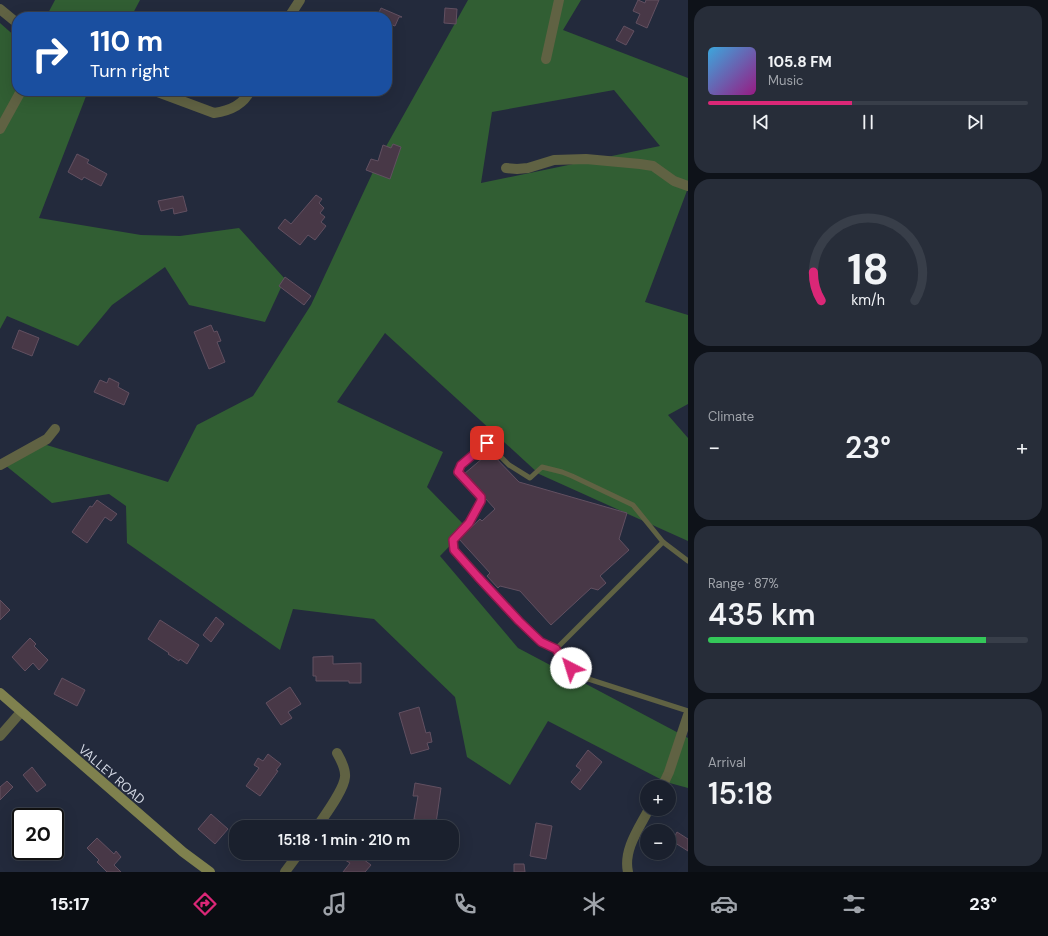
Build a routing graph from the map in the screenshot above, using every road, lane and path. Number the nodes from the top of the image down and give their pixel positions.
1 (300, 0) edge
2 (559, 0) edge
3 (0, 9) edge
4 (292, 12) edge
5 (12, 19) edge
6 (546, 59) dead end
7 (18, 96) edge
8 (168, 96) edge
9 (247, 96) edge
10 (0, 128) edge
11 (506, 168) dead end
12 (688, 186) edge
13 (55, 429) dead end
14 (0, 465) edge
15 (663, 542) junction
16 (688, 561) edge
17 (556, 649) junction
18 (0, 693) edge
19 (688, 711) edge
20 (21, 712) junction
21 (688, 715) edge
22 (0, 736) edge
23 (337, 753) dead end
24 (665, 780) edge
25 (645, 816) edge
26 (322, 820) edge
27 (294, 860) edge
28 (210, 872) edge
29 (285, 872) edge
30 (628, 872) edge

1 - 4 street
2 - 6 street
3 - 5 street
7 - 10 street
8 - 9 street
11 - 12 street
13 - 14 street
15 - 16 lane
15 - 17 lane
15 - 17 lane
17 - 19 lane
18 - 20 main road, VALLEY ROAD
20 - 22 street
20 - 28 main road, VALLEY ROAD
21 - 24 street
23 - 26 street
25 - 30 street
27 - 29 street

